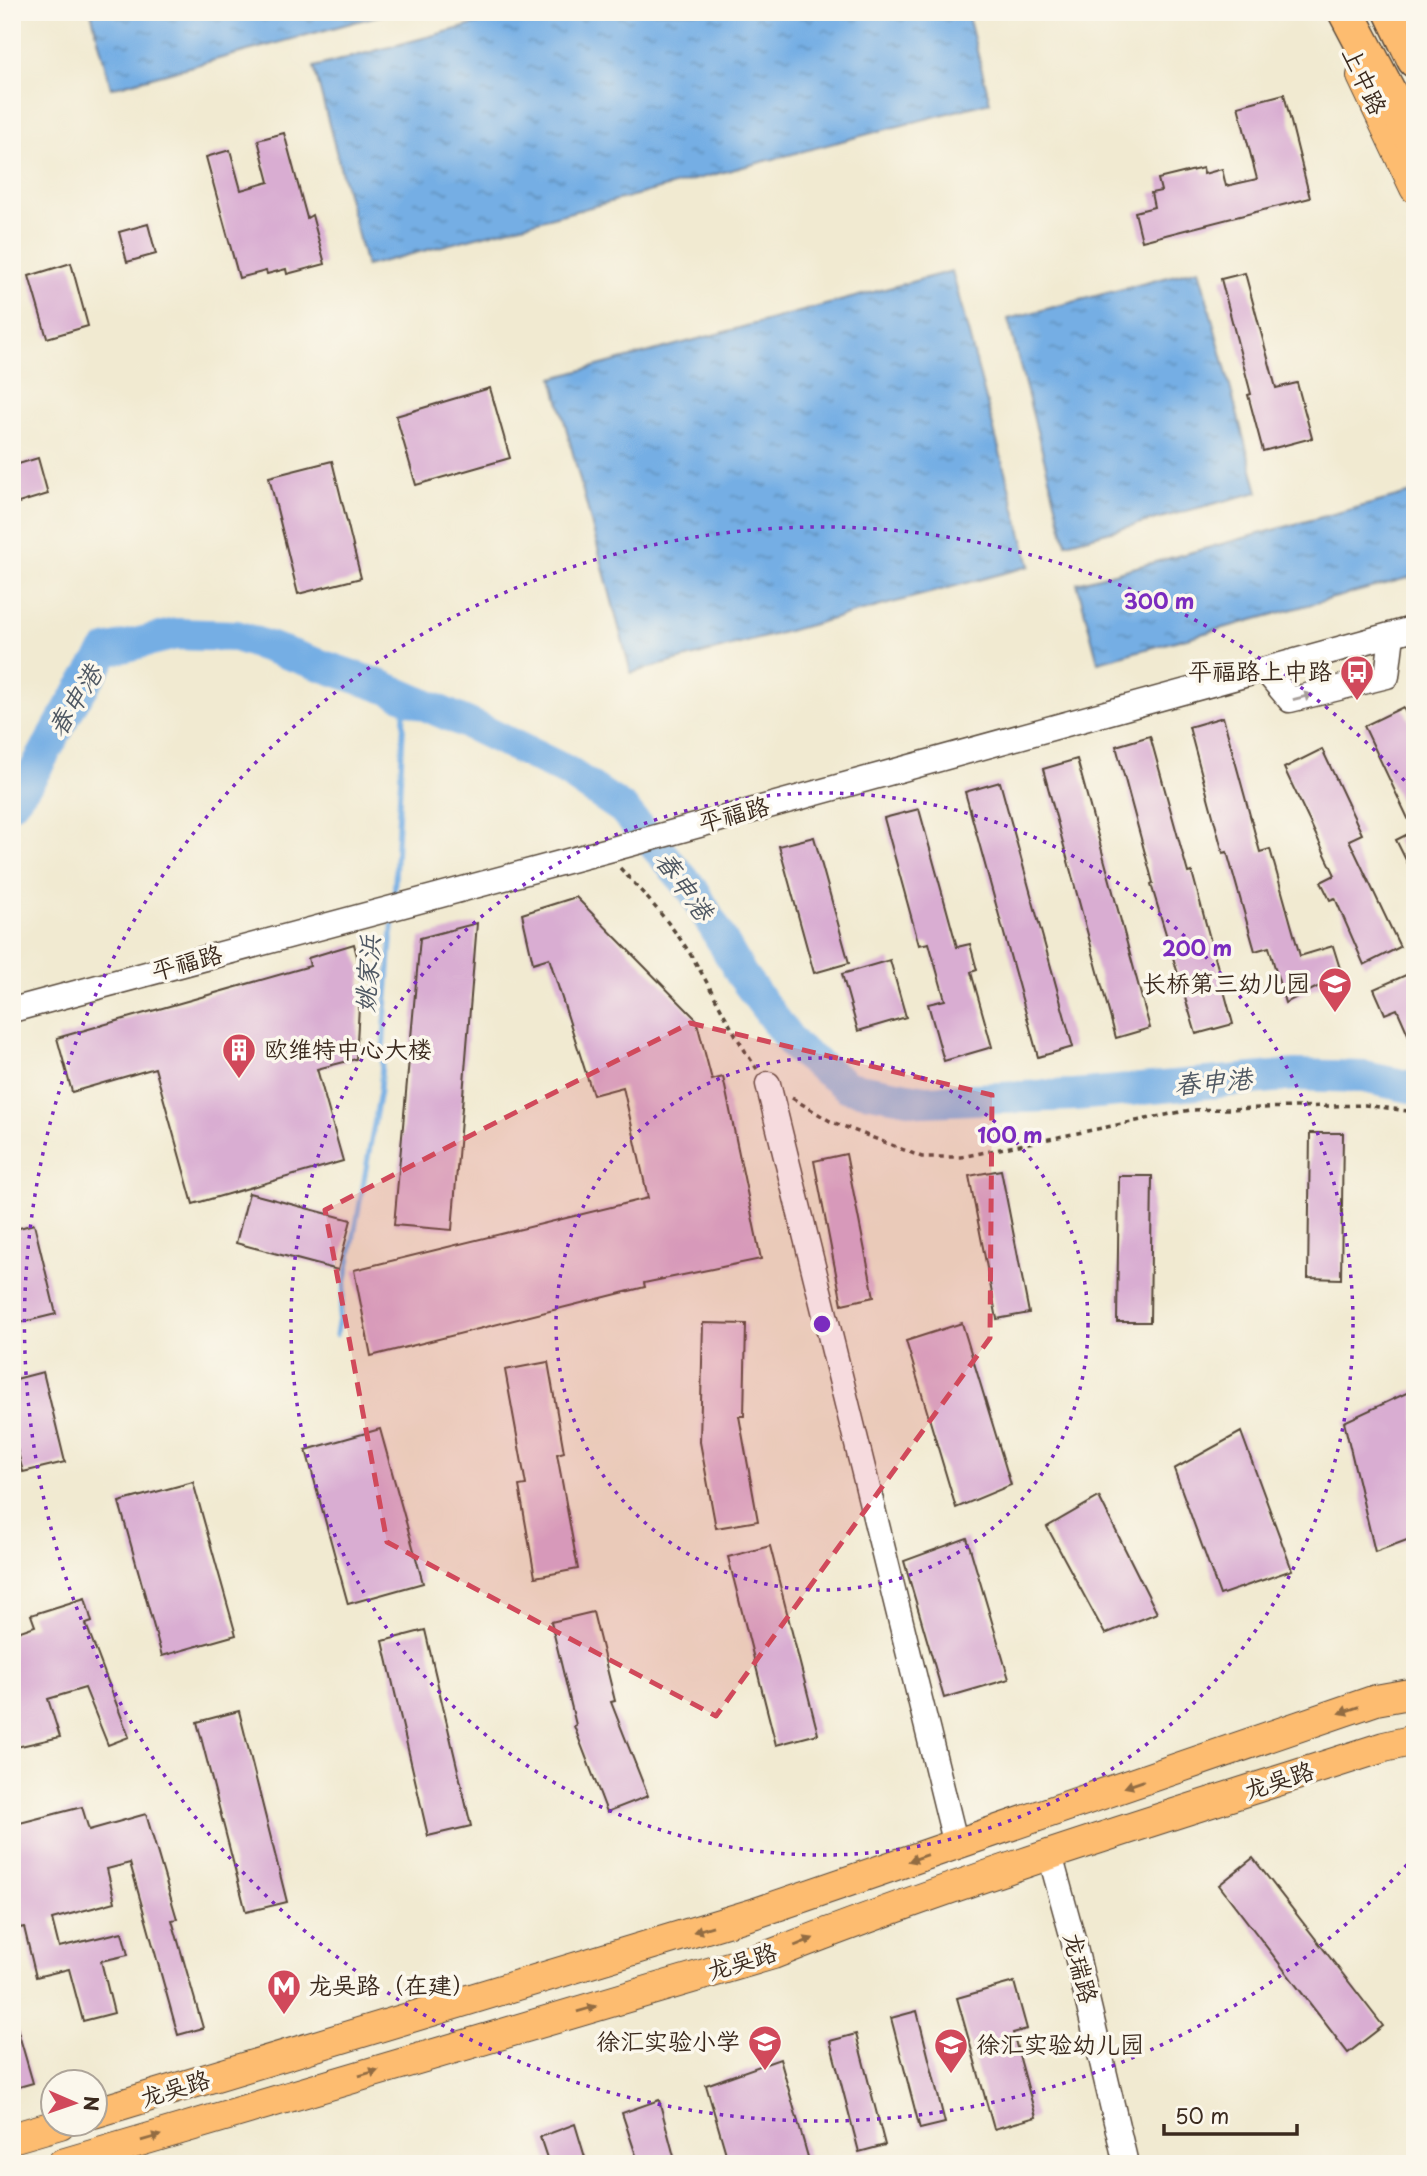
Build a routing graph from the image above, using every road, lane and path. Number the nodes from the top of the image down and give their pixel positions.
1 (1332, 12) edge
2 (1346, 12) edge
3 (1365, 12) edge
4 (1392, 12) edge
5 (1415, 60) edge
6 (1415, 119) edge
7 (1415, 144) edge
8 (1415, 188) edge
9 (1403, 632) edge
10 (1265, 670) junction
11 (634, 883) dead end
12 (12, 1010) edge
13 (768, 1084) junction
14 (1415, 1112) edge
15 (1415, 1693) edge
16 (1415, 1740) edge
17 (956, 1845) junction
18 (1050, 1855) junction
19 (108, 2109) edge
20 (38, 2130) edge
21 (12, 2138) edge
22 (62, 2164) edge
23 (1126, 2164) edge

1 - 8 main road, 上中路
2 - 7 highway
3 - 6 highway
4 - 5 highway
9 - 10 street, 平福路
10 -> 9 street
10 - 12 street, 平福路
11 - 13 path
13 - 14 path
13 - 17 street
15 -> 17 main road, 龙吴路
16 - 18 main road, 龙吴路
17 -> 19 main road, 龙吴路
22 -> 18 main road, 龙吴路
18 - 23 street, 龙瑞路
20 - 21 main road

